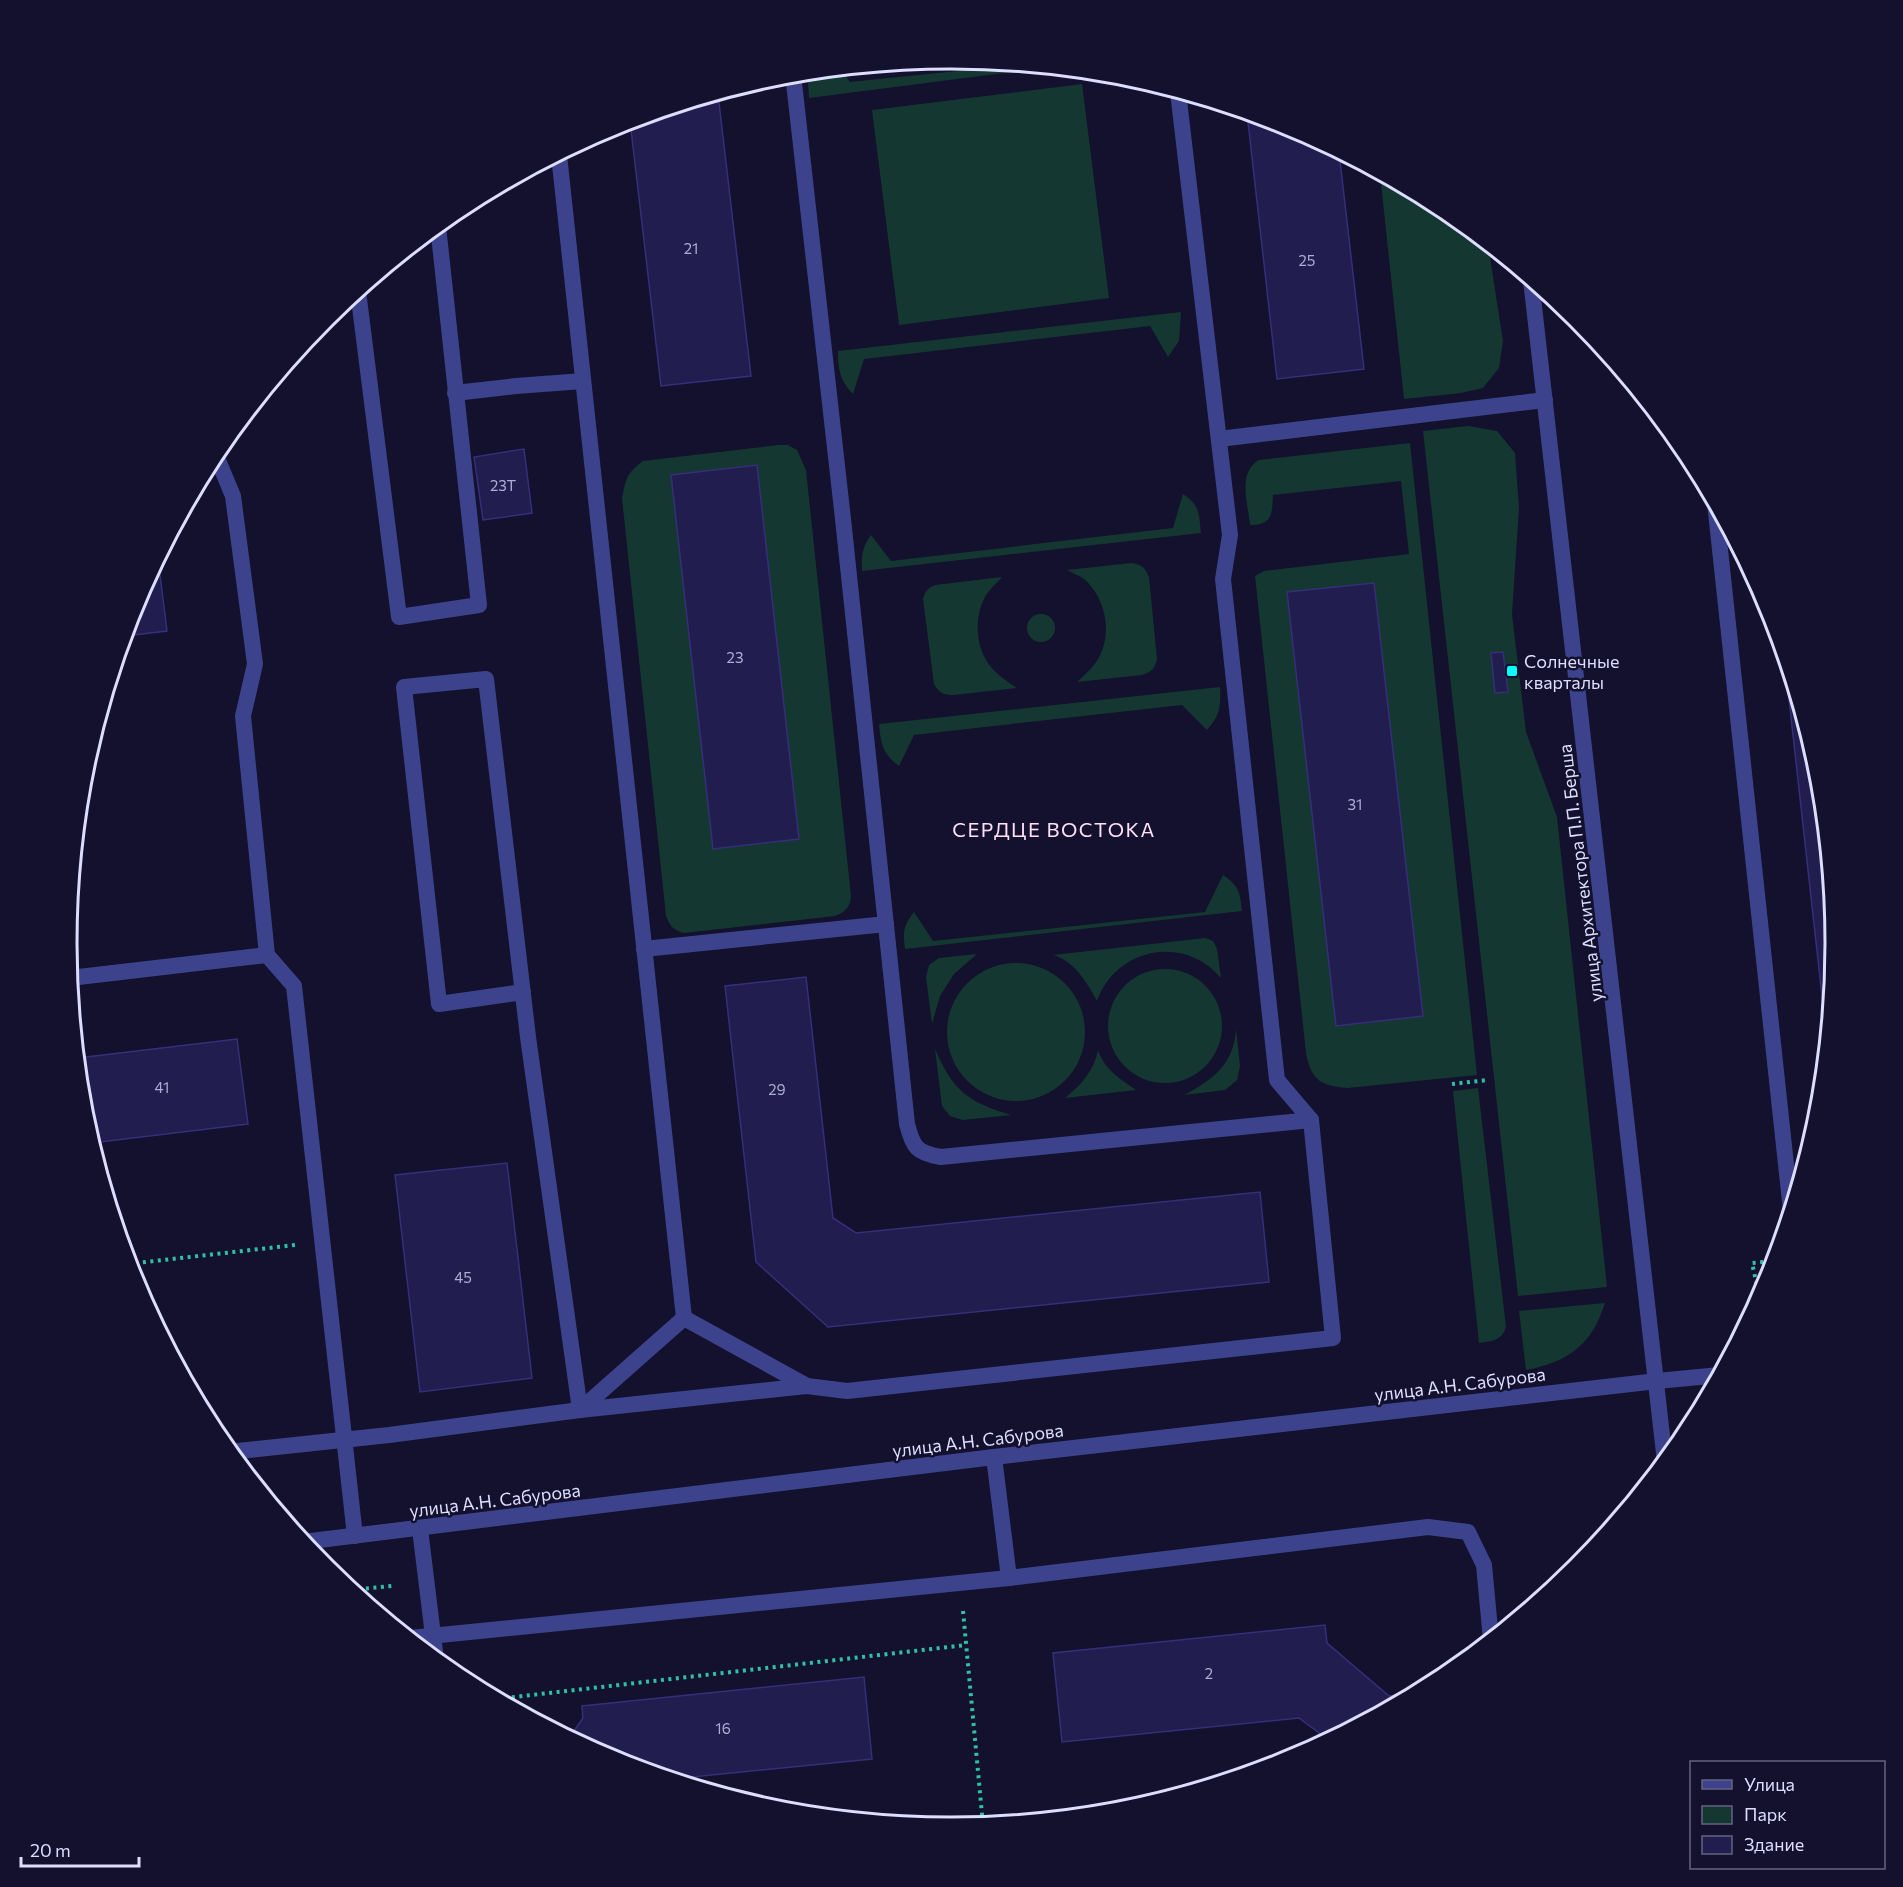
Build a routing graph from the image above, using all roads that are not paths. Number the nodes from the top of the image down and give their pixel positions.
1 (794, 84) edge
2 (1179, 99) edge
3 (560, 162) edge
4 (439, 236) edge
5 (1532, 290) edge
6 (359, 301) edge
7 (584, 381) junction
8 (455, 393) junction
9 (1545, 400) junction
10 (1220, 439) junction
11 (219, 465) edge
12 (1717, 521) edge
13 (886, 924) junction
14 (644, 949) junction
15 (267, 955) junction
16 (78, 977) edge
17 (523, 992) junction
18 (1311, 1120) junction
19 (1789, 1194) edge
20 (684, 1318) junction
21 (1712, 1376) edge
22 (1657, 1381) junction
23 (807, 1386) junction
24 (580, 1410) junction
25 (345, 1439) junction
26 (1664, 1450) edge
27 (240, 1451) edge
28 (994, 1457) junction
29 (420, 1529) junction
30 (355, 1536) junction
31 (313, 1541) edge
32 (1009, 1578) junction
33 (1490, 1632) edge
34 (433, 1635) junction
35 (419, 1637) edge
36 (435, 1648) edge

1 - 13 street
2 - 10 street
3 - 7 street
4 - 8 street
5 - 9 street, улица Архитектора П.П. Берша
6 - 8 street
7 - 8 street
7 - 14 street
9 - 10 street
9 - 22 street, улица Архитектора П.П. Берша
10 - 18 street
11 - 15 street
12 - 19 street
13 - 14 street
13 - 18 street
14 - 20 street
15 - 16 street
15 - 25 street
17 - 17 street
17 - 24 street
18 - 23 street
20 - 23 street
20 - 24 street
21 - 22 street, улица А.Н. Сабурова
22 - 26 street, улица Архитектора П.П. Берша
22 - 28 street, улица А.Н. Сабурова
23 - 24 street
24 - 25 street
25 - 27 street
25 - 30 street
28 - 29 street, улица А.Н. Сабурова
28 - 32 street
29 - 30 street, улица А.Н. Сабурова
29 - 34 street
30 - 31 street, улица А.Н. Сабурова
32 - 33 street
32 - 34 street
34 - 35 street
34 - 36 street

